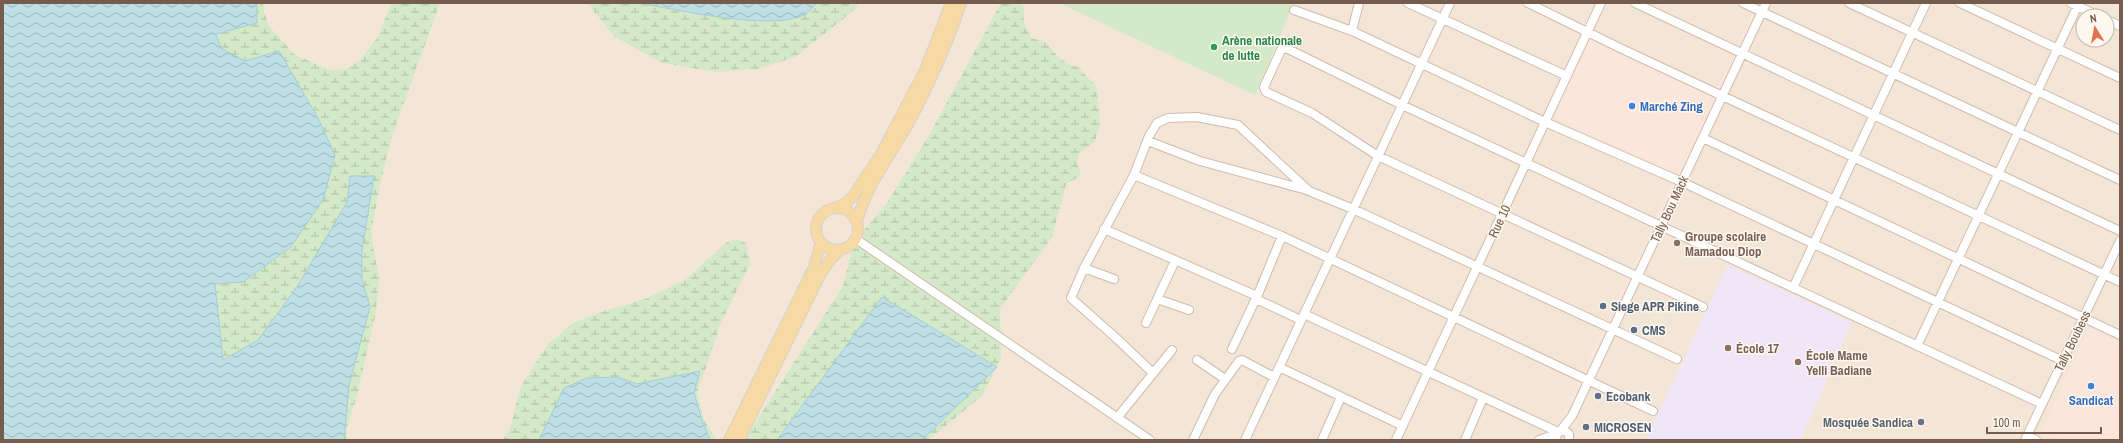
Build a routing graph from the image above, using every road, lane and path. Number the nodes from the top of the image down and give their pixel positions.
1 (951, 3) edge
2 (961, 3) edge
3 (1359, 3) edge
4 (1408, 3) edge
5 (1450, 3) edge
6 (1528, 3) edge
7 (1601, 3) edge
8 (1635, 3) edge
9 (1743, 3) edge
10 (1766, 3) edge
11 (1849, 3) edge
12 (1926, 3) edge
13 (1960, 3) edge
14 (2076, 4) edge
15 (1294, 10) dead end
16 (1762, 12) junction
17 (1442, 19) junction
18 (1352, 31) junction
19 (1588, 31) junction
20 (1912, 33) junction
21 (2057, 48) junction
22 (1742, 54) junction
23 (1422, 64) junction
24 (1893, 74) junction
25 (1567, 76) junction
26 (2120, 78) edge
27 (2037, 91) junction
28 (1723, 95) junction
29 (1402, 105) junction
30 (1874, 115) junction
31 (1545, 122) junction
32 (2120, 130) edge
33 (2018, 132) junction
34 (1702, 138) junction
35 (1148, 141) junction
36 (1378, 156) junction
37 (1854, 156) junction
38 (1526, 163) junction
39 (1998, 174) junction
40 (1134, 175) junction
41 (2120, 180) edge
42 (1682, 182) junction
43 (1310, 191) junction
44 (1834, 200) junction
45 (836, 208) junction
46 (1354, 209) junction
47 (1502, 214) junction
48 (1978, 215) junction
49 (857, 221) junction
50 (1661, 226) junction
51 (1104, 229) junction
52 (2120, 231) edge
53 (1282, 236) junction
54 (856, 239) junction
55 (2120, 241) edge
56 (821, 242) junction
57 (1813, 245) junction
58 (841, 249) junction
59 (1958, 259) junction
60 (1175, 260) junction
61 (1329, 260) junction
62 (1478, 266) junction
63 (1084, 268) junction
64 (2104, 274) junction
65 (1637, 276) junction
66 (1114, 279) dead end
67 (2120, 282) edge
68 (1793, 288) junction
69 (1256, 298) junction
70 (1157, 299) junction
71 (1937, 303) junction
72 (1703, 307) dead end
73 (1189, 310) dead end
74 (1303, 317) junction
75 (1454, 318) junction
76 (2083, 318) junction
77 (1146, 323) dead end
78 (1613, 329) junction
79 (2120, 336) edge
80 (1917, 346) junction
81 (1232, 349) dead end
82 (1172, 350) dead end
83 (1677, 359) dead end
84 (1197, 360) dead end
85 (2063, 361) junction
86 (1279, 367) junction
87 (1428, 372) junction
88 (1153, 373) junction
89 (1274, 377) junction
90 (1225, 379) junction
91 (1588, 381) junction
92 (1341, 397) junction
93 (1483, 398) junction
94 (2042, 404) junction
95 (1652, 411) dead end
96 (1572, 416) junction
97 (1117, 418) junction
98 (1403, 426) junction
99 (1558, 434) edge
100 (1571, 437) edge
101 (2026, 438) edge
102 (729, 440) edge
103 (739, 440) edge
104 (1150, 440) edge
105 (1193, 440) edge
106 (1245, 440) edge
107 (1322, 440) edge
108 (1396, 440) edge
109 (1465, 440) edge
110 (1539, 440) edge
111 (2036, 440) edge

1 - 45 main road
2 - 49 main road
3 - 18 street
4 - 17 street
5 - 17 street
6 - 19 street
7 - 19 street, Rue 10
8 - 22 street
9 - 16 street
10 - 16 street, Tally Bou Mack
11 - 20 street
12 - 20 street
13 - 21 street
14 - 21 street
15 - 18 street
16 - 22 street, Tally Bou Mack
16 - 24 street
17 - 23 street
17 - 25 street
18 - 23 street
19 - 25 street, Rue 10
19 - 28 street
20 - 24 street
20 - 27 street
21 - 26 street
21 - 27 street
22 - 28 street, Tally Bou Mack
22 - 30 street
23 - 29 street
23 - 31 street
24 - 30 street
24 - 33 street
25 - 31 street, Rue 10
27 - 32 street
27 - 33 street
28 - 34 street, Tally Bou Mack
28 - 37 street
29 - 36 street
29 - 36 street
29 - 38 street
30 - 37 street
30 - 39 street
31 - 38 street, Rue 10
31 - 42 street
33 - 39 street
33 - 41 street
34 - 42 street, Tally Bou Mack
34 - 44 street
35 - 40 street
35 - 43 street
35 - 43 street
36 - 46 street
36 - 47 street
37 - 44 street
37 - 48 street
38 - 47 street, Rue 10
38 - 50 street
39 - 48 street
39 - 52 street
40 - 51 street
40 - 53 street
42 - 50 street, Tally Bou Mack
42 - 57 street
43 - 46 street
44 - 57 street
44 - 59 street
45 - 49 main road
45 - 56 main road
46 - 61 street
46 - 62 street
47 - 62 street, Rue 10
47 - 65 street
48 - 59 street
48 - 64 street
49 - 54 main road
50 - 65 street, Tally Bou Mack
50 - 68 street
51 - 60 street
51 - 63 street
53 - 61 street
53 - 69 street
54 - 58 main road
54 - 97 street
55 - 64 street, Tally Boubess
56 - 58 main road
56 - 102 main road
57 - 68 street
57 - 71 street
58 - 103 main road
59 - 71 street
59 - 76 street
60 - 69 street
60 - 70 street
61 - 74 street
61 - 75 street
62 - 75 street, Rue 10
62 - 78 street
63 - 66 street
63 - 88 street
64 - 67 street
64 - 76 street, Tally Boubess
65 - 72 street
65 - 78 street, Tally Bou Mack
68 - 80 street
69 - 74 street
69 - 81 street
70 - 73 street
70 - 77 street
71 - 80 street
71 - 85 street
74 - 86 street
74 - 87 street
75 - 87 street, Rue 10
75 - 91 street
76 - 79 street
76 - 85 street, Tally Boubess
78 - 83 street
78 - 91 street, Tally Bou Mack
80 - 94 street
82 - 88 street
84 - 90 street
85 - 94 street, Tally Boubess
86 - 89 street
86 - 92 street
87 - 93 street
87 - 98 street, Rue 10
88 - 97 street
89 - 90 street
89 - 106 street
90 - 105 street
91 - 95 street
91 - 96 street, Tally Bou Mack
92 - 98 street
92 - 107 street
93 - 99 street
93 - 109 street
94 - 101 street, Tally Boubess
96 - 99 street, Tally Bou Mack
96 - 100 street, Tally Bou Mack
97 - 104 street
98 - 108 street, Rue 10
99 - 100 street
99 - 110 street
101 - 111 street

